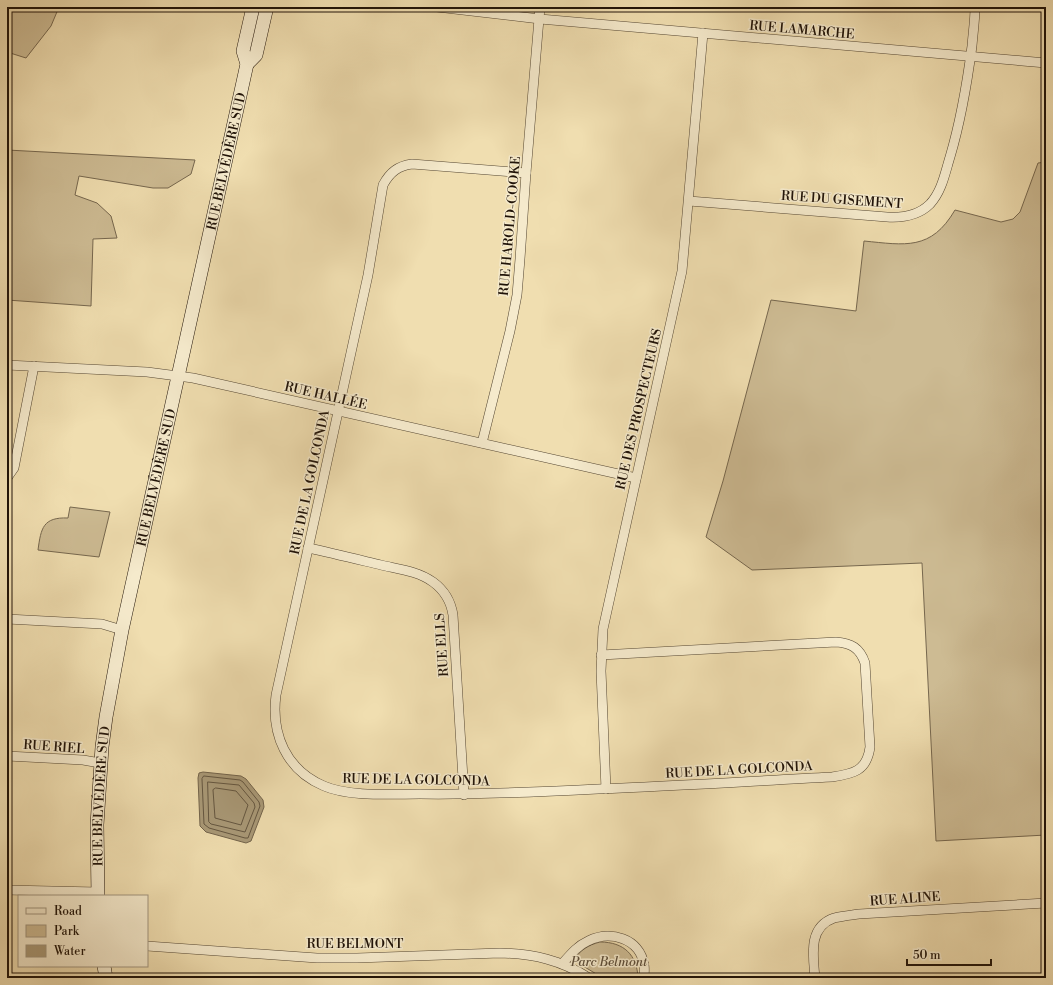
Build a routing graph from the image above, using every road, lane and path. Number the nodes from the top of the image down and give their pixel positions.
1 (253, 7) edge
2 (266, 7) edge
3 (437, 7) edge
4 (540, 7) edge
5 (975, 7) edge
6 (540, 19) junction
7 (703, 33) junction
8 (970, 56) junction
9 (1046, 63) edge
10 (247, 64) junction
11 (526, 173) junction
12 (689, 200) junction
13 (7, 365) edge
14 (34, 366) junction
15 (178, 376) junction
16 (338, 411) junction
17 (482, 443) junction
18 (7, 478) edge
19 (636, 478) junction
20 (308, 548) junction
21 (7, 619) edge
22 (122, 630) junction
23 (601, 655) junction
24 (7, 756) edge
25 (100, 763) junction
26 (606, 789) junction
27 (464, 795) junction
28 (7, 890) edge
29 (98, 894) edge
30 (1046, 903) edge
31 (148, 946) edge
32 (562, 964) junction
33 (104, 967) edge
34 (106, 978) edge
35 (590, 978) edge
36 (644, 978) edge
37 (815, 978) edge

1 - 10 street, RUE BELVÉDÈRE SUD
2 - 10 street, RUE BELVÉDÈRE SUD
3 - 6 street, RUE LAMARCHE
4 - 6 street, RUE HAROLD-COOKE
5 - 8 street, RUE DU GISEMENT
6 - 7 street, RUE LAMARCHE
6 - 11 street, RUE HAROLD-COOKE
7 - 8 street, RUE LAMARCHE
7 - 12 street, RUE DES PROSPECTEURS
8 - 9 street, RUE LAMARCHE
8 - 12 street, RUE DU GISEMENT
10 - 15 street, RUE BELVÉDÈRE SUD
11 - 16 street, RUE DE LA GOLCONDA
11 - 17 street, RUE HAROLD-COOKE
12 - 19 street, RUE DES PROSPECTEURS
13 - 14 street, RUE HALLÉE
14 - 15 street, RUE HALLÉE
14 - 18 street
15 - 16 street, RUE HALLÉE
15 - 22 street, RUE BELVÉDÈRE SUD
16 - 17 street, RUE HALLÉE
16 - 20 street, RUE DE LA GOLCONDA
17 - 19 street, RUE HALLÉE
19 - 23 street, RUE DES PROSPECTEURS
20 - 27 street, RUE ELLS
20 - 27 street, RUE DE LA GOLCONDA
21 - 22 street
22 - 25 street, RUE BELVÉDÈRE SUD
23 - 26 street, RUE DES PROSPECTEURS
23 - 26 street, RUE DE LA GOLCONDA
24 - 25 street, RUE RIEL
25 - 29 street, RUE BELVÉDÈRE SUD
26 - 27 street, RUE DE LA GOLCONDA
28 - 29 street
30 - 37 street, RUE ALINE
31 - 32 street, RUE BELMONT
32 - 35 street, RUE BELMONT
32 - 36 street
33 - 34 street

